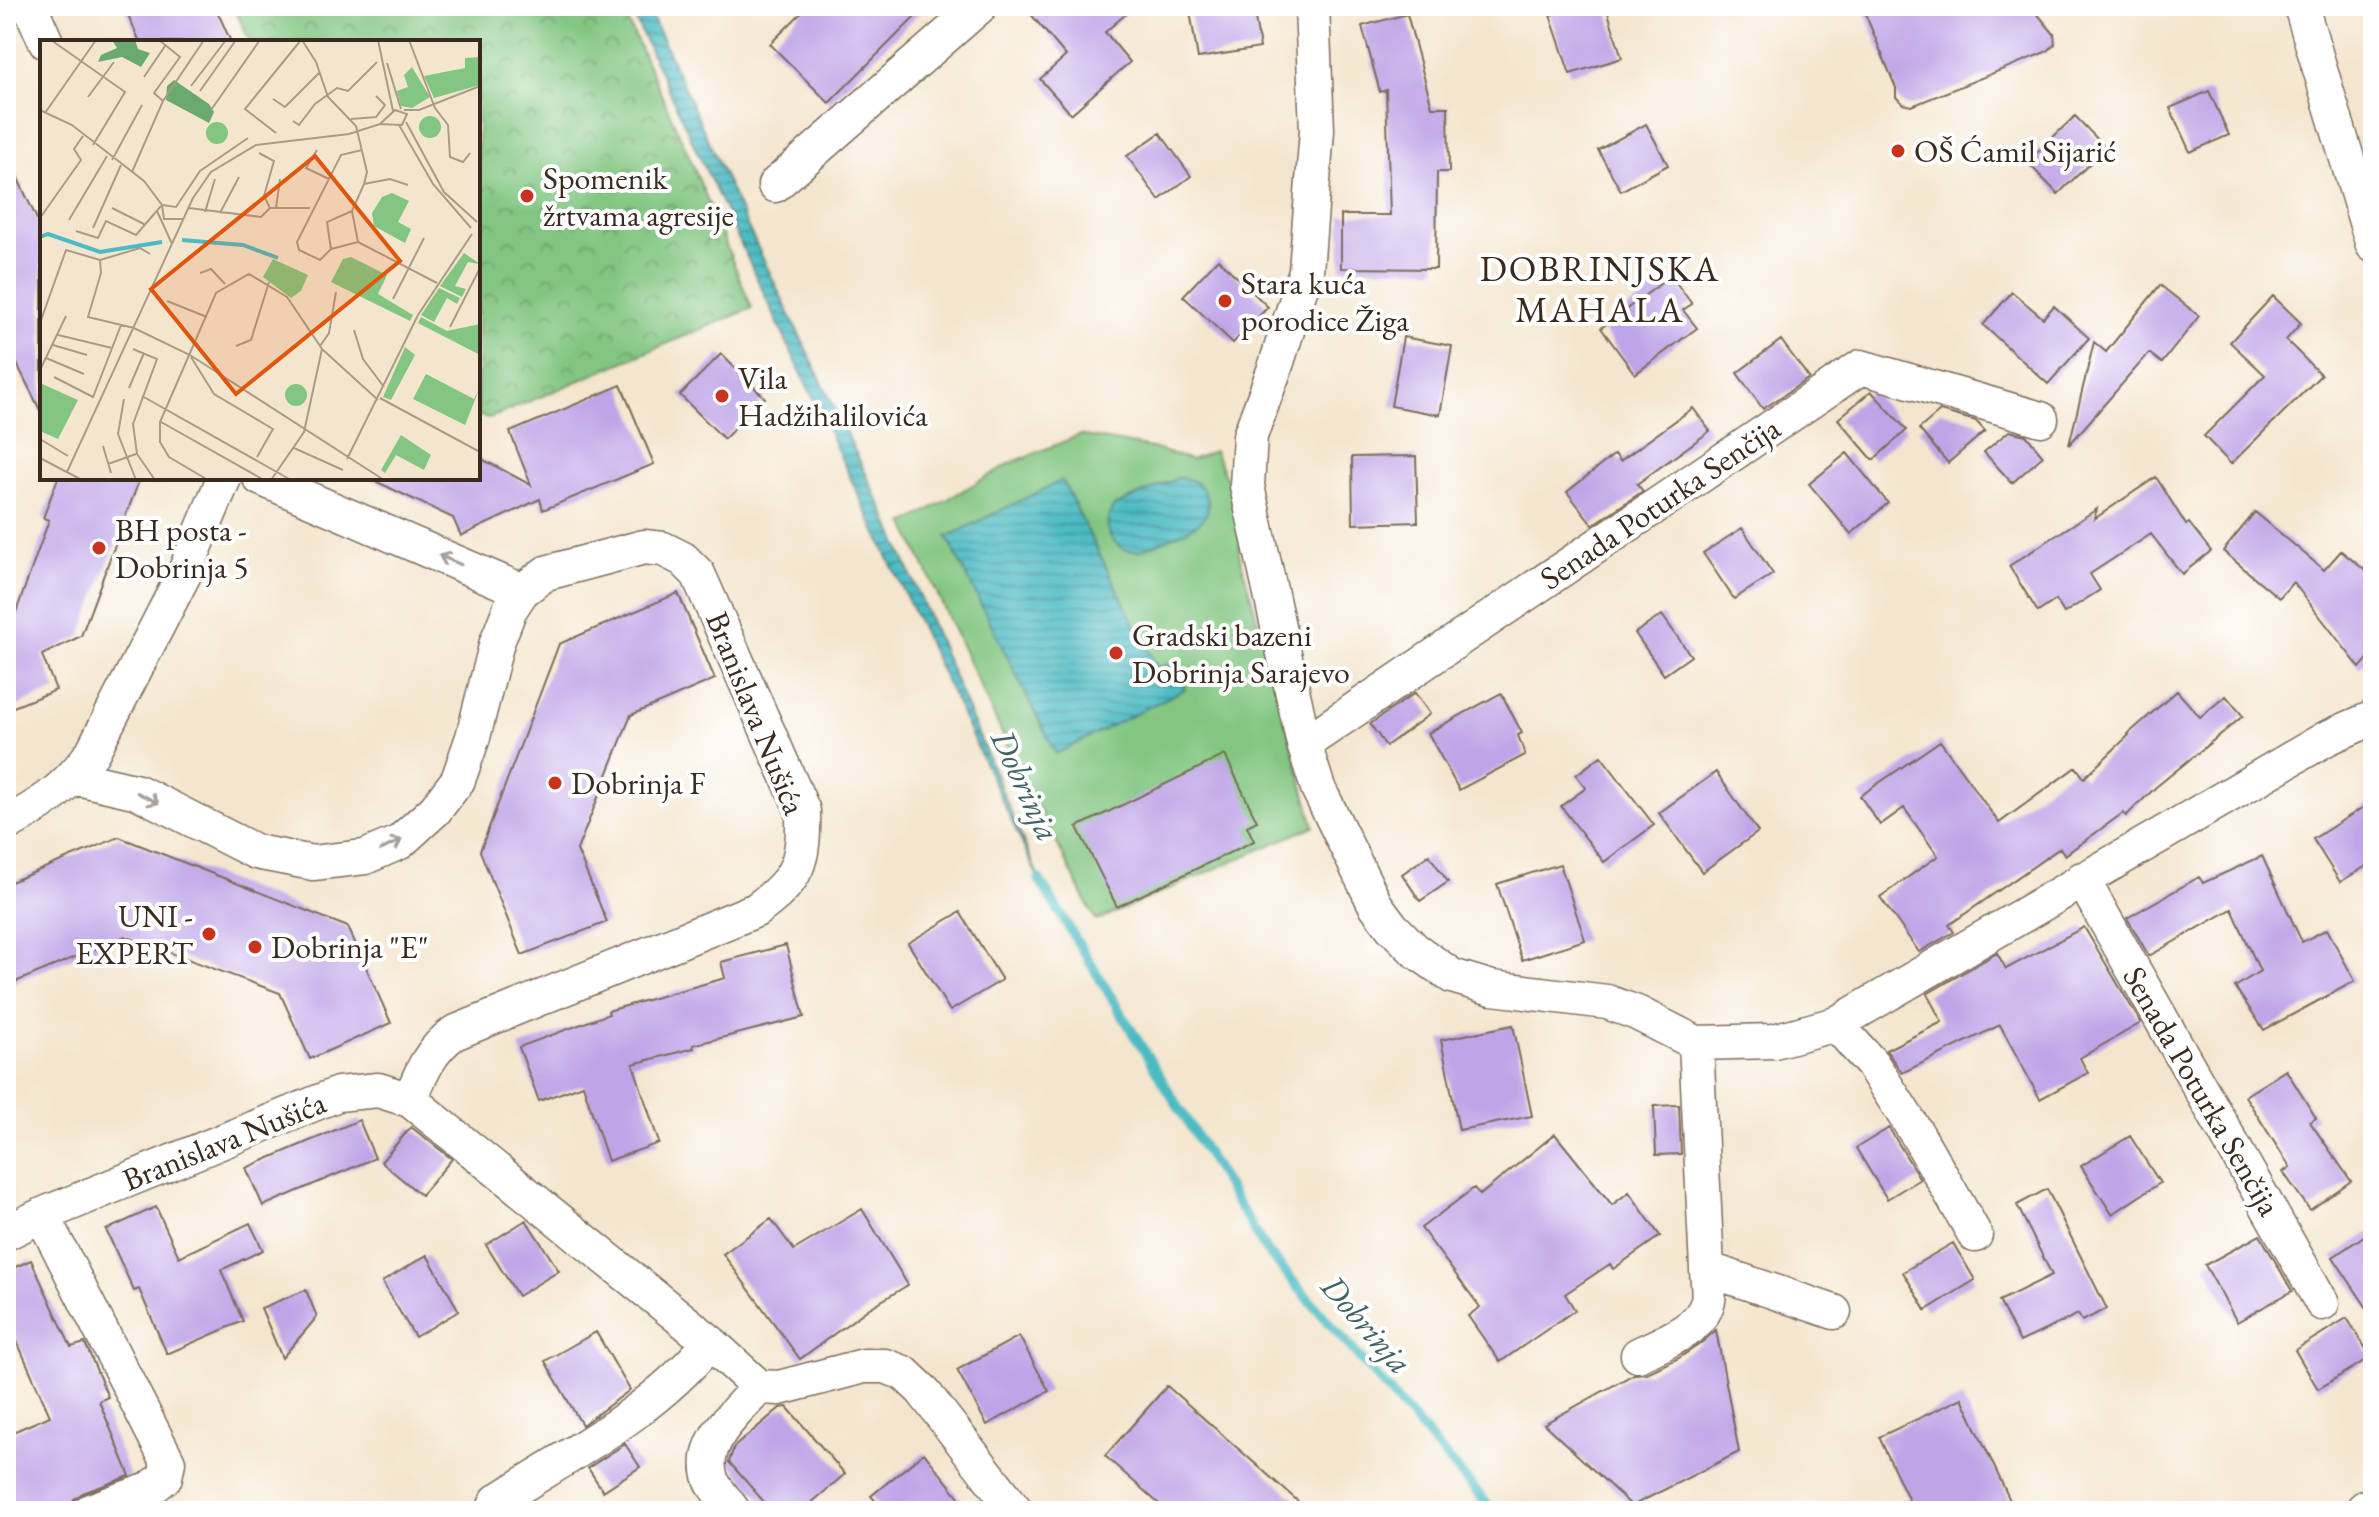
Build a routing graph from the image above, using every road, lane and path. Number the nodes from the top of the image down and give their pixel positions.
1 (30, 6) edge
2 (980, 6) edge
3 (1312, 6) edge
4 (2301, 6) edge
5 (45, 40) edge
6 (775, 185) dead end
7 (2373, 245) edge
8 (2041, 419) dead end
9 (223, 480) edge
10 (265, 480) edge
11 (522, 591) junction
12 (2373, 718) edge
13 (1304, 744) junction
14 (73, 777) junction
15 (6, 824) edge
16 (2082, 879) junction
17 (1836, 1024) junction
18 (1696, 1043) junction
19 (410, 1100) junction
20 (42, 1215) junction
21 (6, 1233) edge
22 (1975, 1235) dead end
23 (1707, 1269) junction
24 (2322, 1303) dead end
25 (1834, 1312) dead end
26 (710, 1342) junction
27 (1638, 1355) dead end
28 (759, 1387) junction
29 (2373, 1508) edge
30 (90, 1511) edge
31 (493, 1511) edge
32 (733, 1511) edge
33 (1016, 1511) edge
34 (2367, 1511) edge

1 - 5 street
2 - 6 street
3 - 13 street
4 - 7 street
8 - 13 street, Senada Poturka Senčija
9 - 14 street
11 -> 10 street
14 -> 11 street
11 - 19 street, Branislava Nušića
12 - 16 street
13 - 18 street
14 - 15 street
16 - 17 street
16 - 24 street, Senada Poturka Senčija
17 - 18 street
17 - 22 street
18 - 23 street
19 - 20 street, Branislava Nušića
19 - 26 street, Branislava Nušića
20 - 21 street, Branislava Nušića
20 - 30 street
23 - 25 street
23 - 27 street
26 - 28 street, Branislava Nušića
26 - 31 street
28 - 32 street
28 - 33 street
29 - 34 main road

